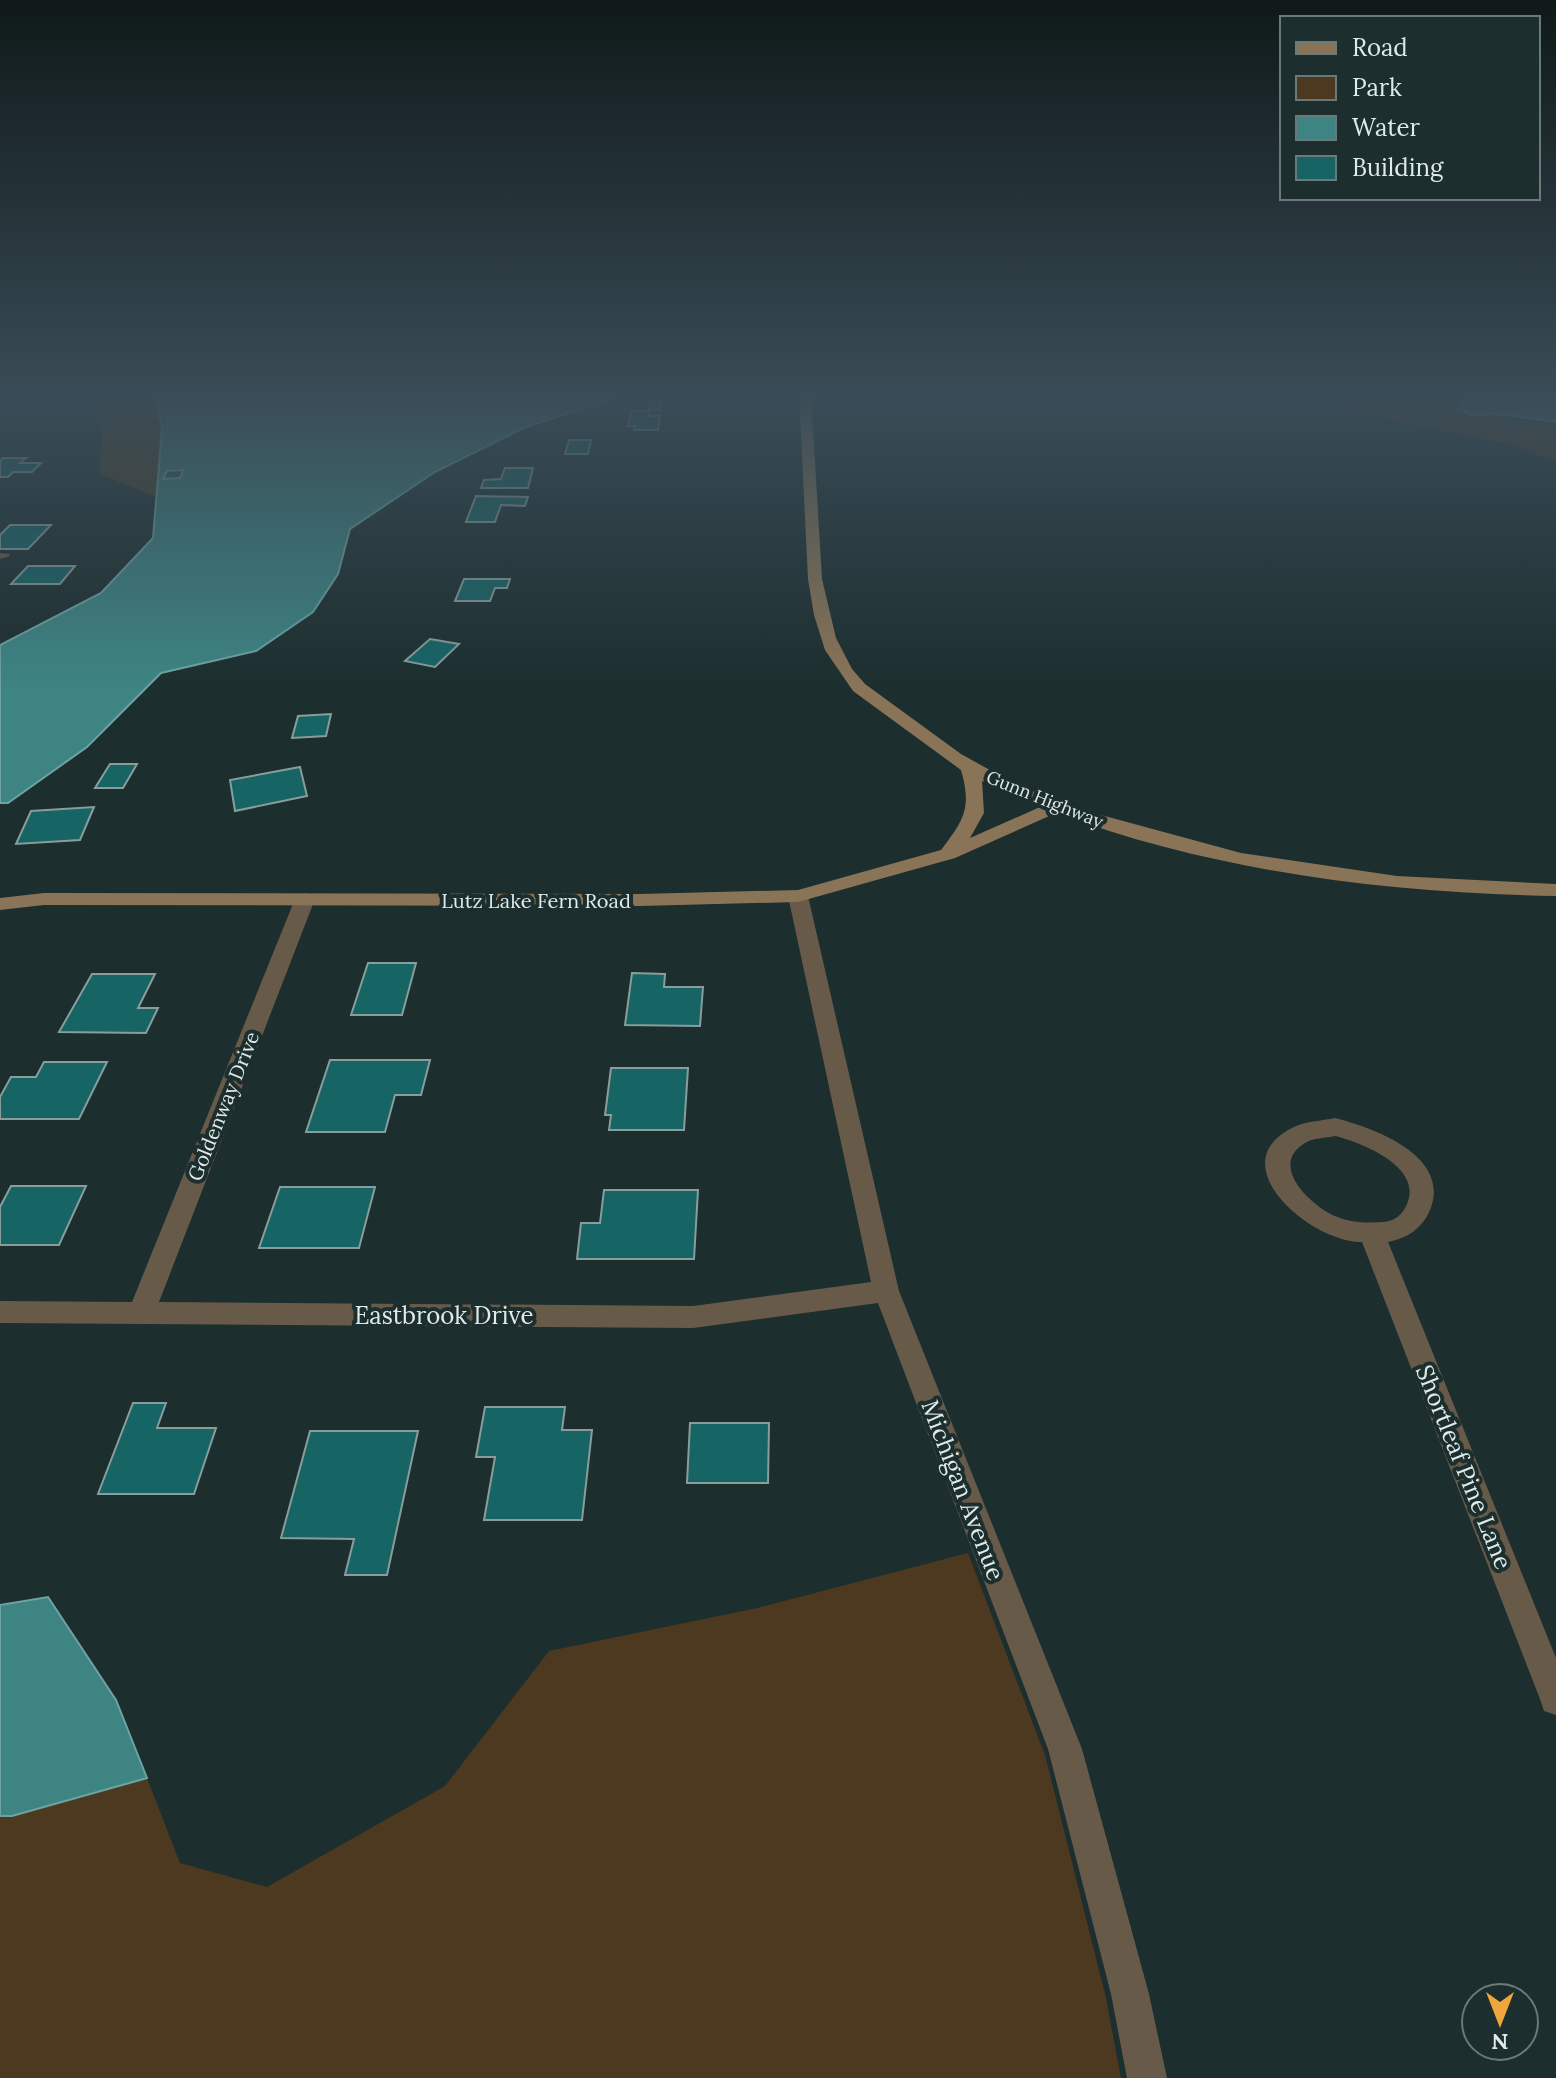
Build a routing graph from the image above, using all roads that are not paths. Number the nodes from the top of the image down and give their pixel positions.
1 (809, 492) edge
2 (969, 767) junction
3 (1056, 807) junction
4 (948, 854) junction
5 (1556, 890) edge
6 (798, 896) junction
7 (305, 899) junction
8 (0, 904) edge
9 (1372, 1235) junction
10 (886, 1291) junction
11 (0, 1312) edge
12 (141, 1313) junction
13 (1556, 1699) edge
14 (1147, 2078) edge

1 - 2 main road, Gunn Highway
2 - 3 main road, Gunn Highway
2 - 4 main road
3 - 4 main road, Lutz Lake Fern Road
3 - 5 main road, Gunn Highway
4 - 6 main road, Lutz Lake Fern Road
6 - 7 main road, Lutz Lake Fern Road
6 - 10 street, Michigan Avenue
7 - 8 main road, Lutz Lake Fern Road
7 - 12 street, Goldenway Drive
9 - 9 street
9 - 13 street, Shortleaf Pine Lane
10 - 12 street, Eastbrook Drive
10 - 14 street, Michigan Avenue
11 - 12 street, Eastbrook Drive

